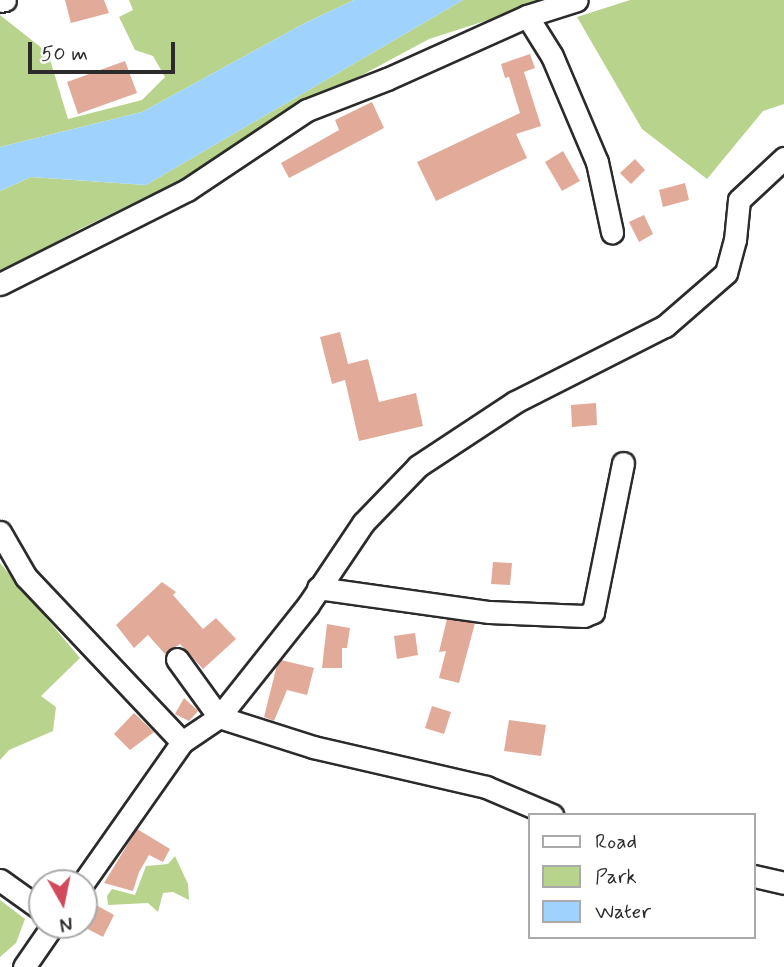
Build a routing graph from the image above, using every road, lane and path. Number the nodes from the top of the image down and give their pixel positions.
1 (577, 0) edge
2 (527, 16) junction
3 (784, 158) edge
4 (612, 232) dead end
5 (0, 284) edge
6 (623, 463) dead end
7 (0, 532) edge
8 (318, 588) junction
9 (177, 659) dead end
10 (219, 717) junction
11 (182, 742) junction
12 (547, 813) edge
13 (93, 869) edge
14 (756, 876) edge
15 (0, 880) edge
16 (784, 883) edge
17 (28, 900) edge
18 (43, 939) edge
19 (24, 967) edge

1 - 2 street
2 - 4 street
2 - 5 street
3 - 8 street
6 - 8 street
7 - 11 street
8 - 10 street
9 - 10 street
10 - 11 street
10 - 12 street
11 - 13 street
14 - 16 street
15 - 17 street
18 - 19 street

